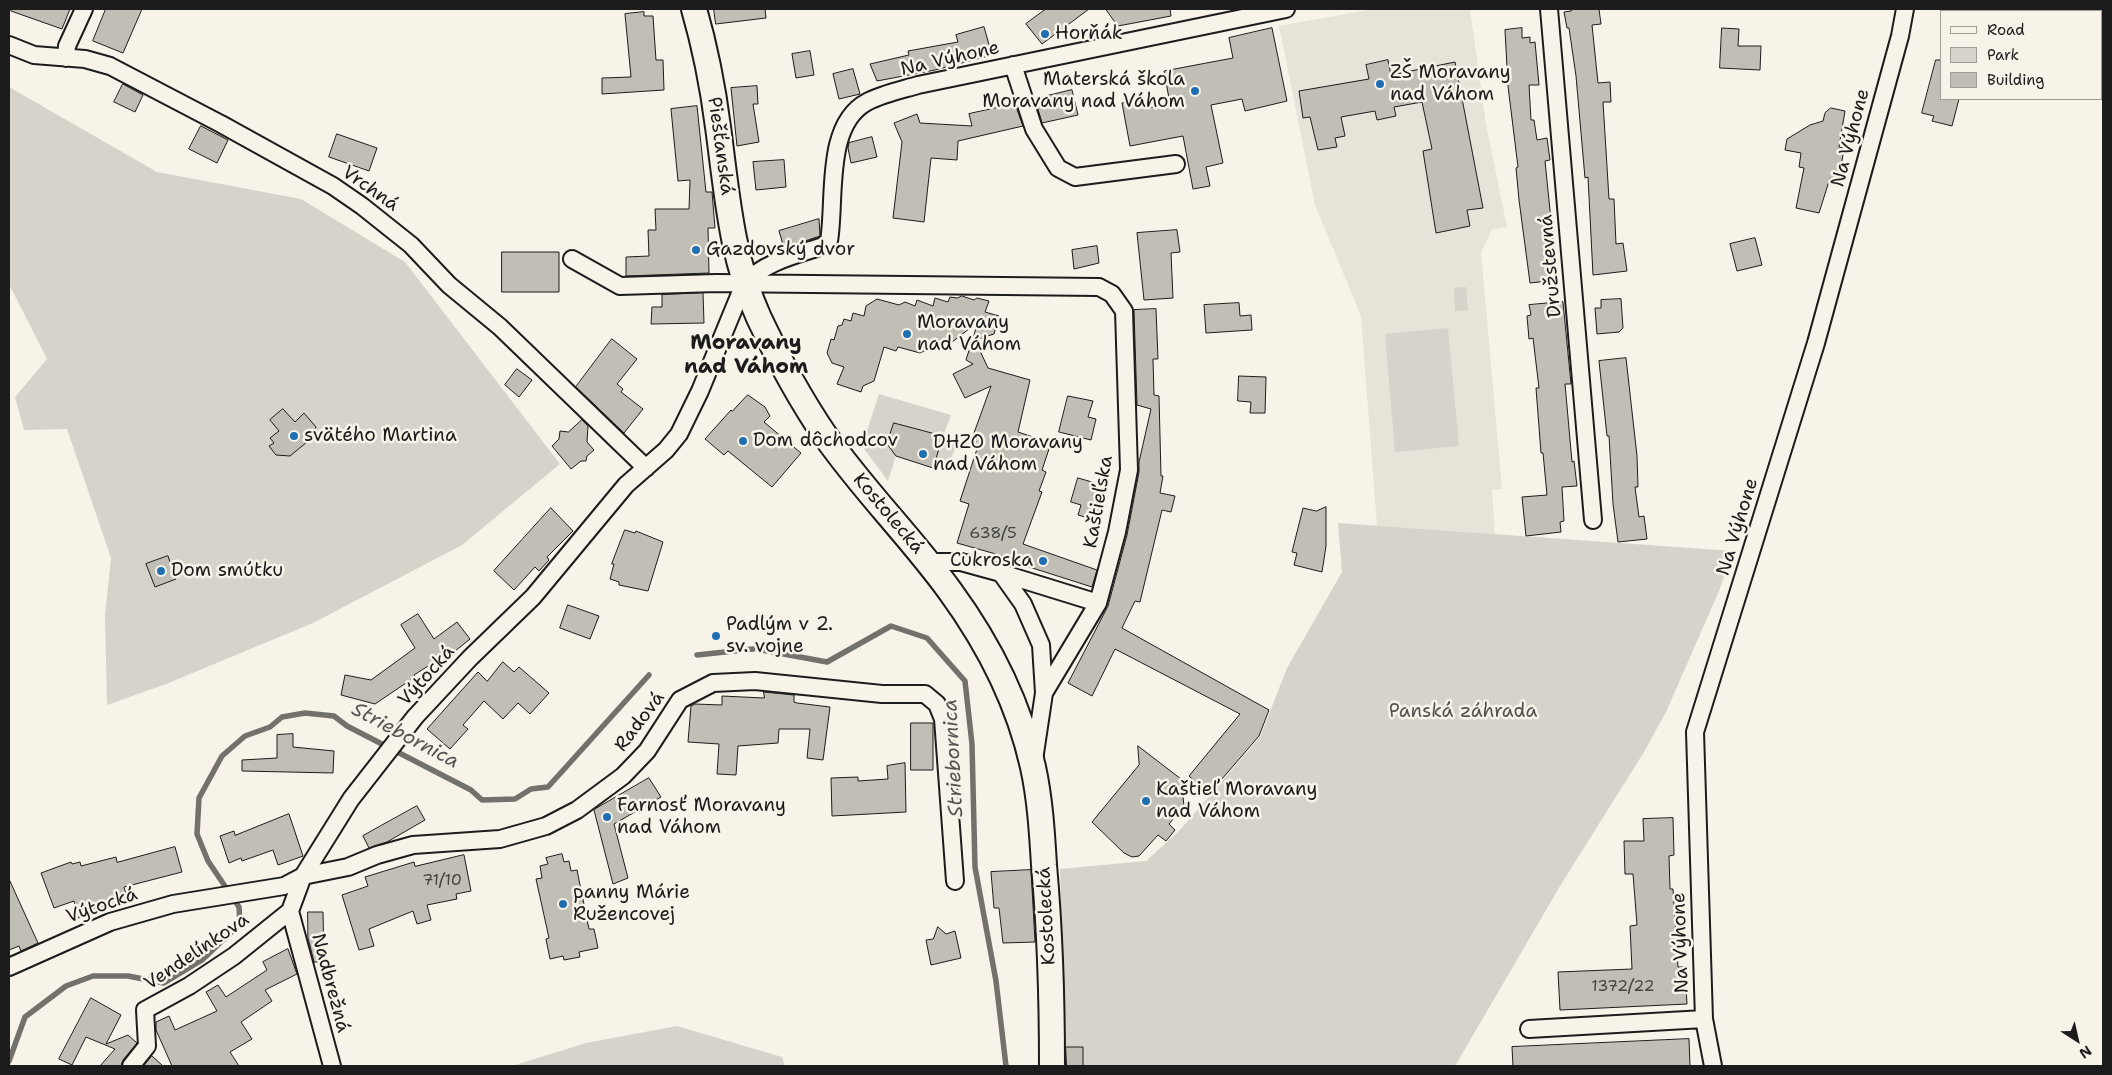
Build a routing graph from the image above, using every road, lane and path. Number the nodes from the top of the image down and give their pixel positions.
1 (84, 9) edge
2 (694, 9) edge
3 (1286, 9) edge
4 (1549, 9) edge
5 (1905, 9) edge
6 (9, 45) edge
7 (66, 58) junction
8 (1013, 65) junction
9 (1176, 164) dead end
10 (572, 259) dead end
11 (744, 284) junction
12 (646, 468) junction
13 (1593, 520) dead end
14 (928, 562) junction
15 (1001, 573) junction
16 (1098, 603) junction
17 (1044, 693) junction
18 (1033, 767) junction
19 (303, 876) junction
20 (955, 881) dead end
21 (290, 911) junction
22 (9, 967) edge
23 (1704, 1019) junction
24 (1529, 1030) dead end
25 (131, 1066) edge
26 (332, 1066) edge
27 (1052, 1066) edge
28 (1713, 1066) edge

1 - 7 street
2 - 11 main road, Piešťanská
3 - 8 street, Na Výhone
4 - 13 street, Družstevná
5 - 23 street, Na Výhone
6 - 7 street, Vrchná
7 - 12 street, Vrchná
8 - 9 street, Na Výhone
8 - 11 street, Na Výhone
10 - 11 street
11 - 12 street, Výtocká
11 - 14 main road, Kostolecká
11 - 16 street, Kaštieľska
12 - 19 street, Výtocká
14 - 15 street, Kostolecká
14 - 18 main road, Kostolecká
15 - 16 street
15 - 17 street, Kostolecká
16 - 17 street, Kostolecká
17 - 18 street, Kostolecká
18 - 27 main road, Kostolecká
19 - 20 street, Radová
19 - 21 street
19 - 22 street, Výtocká
21 - 25 street, Vendelínkova
21 - 26 street, Nadbrežná
23 - 24 street
23 - 28 street, Na Výhone

